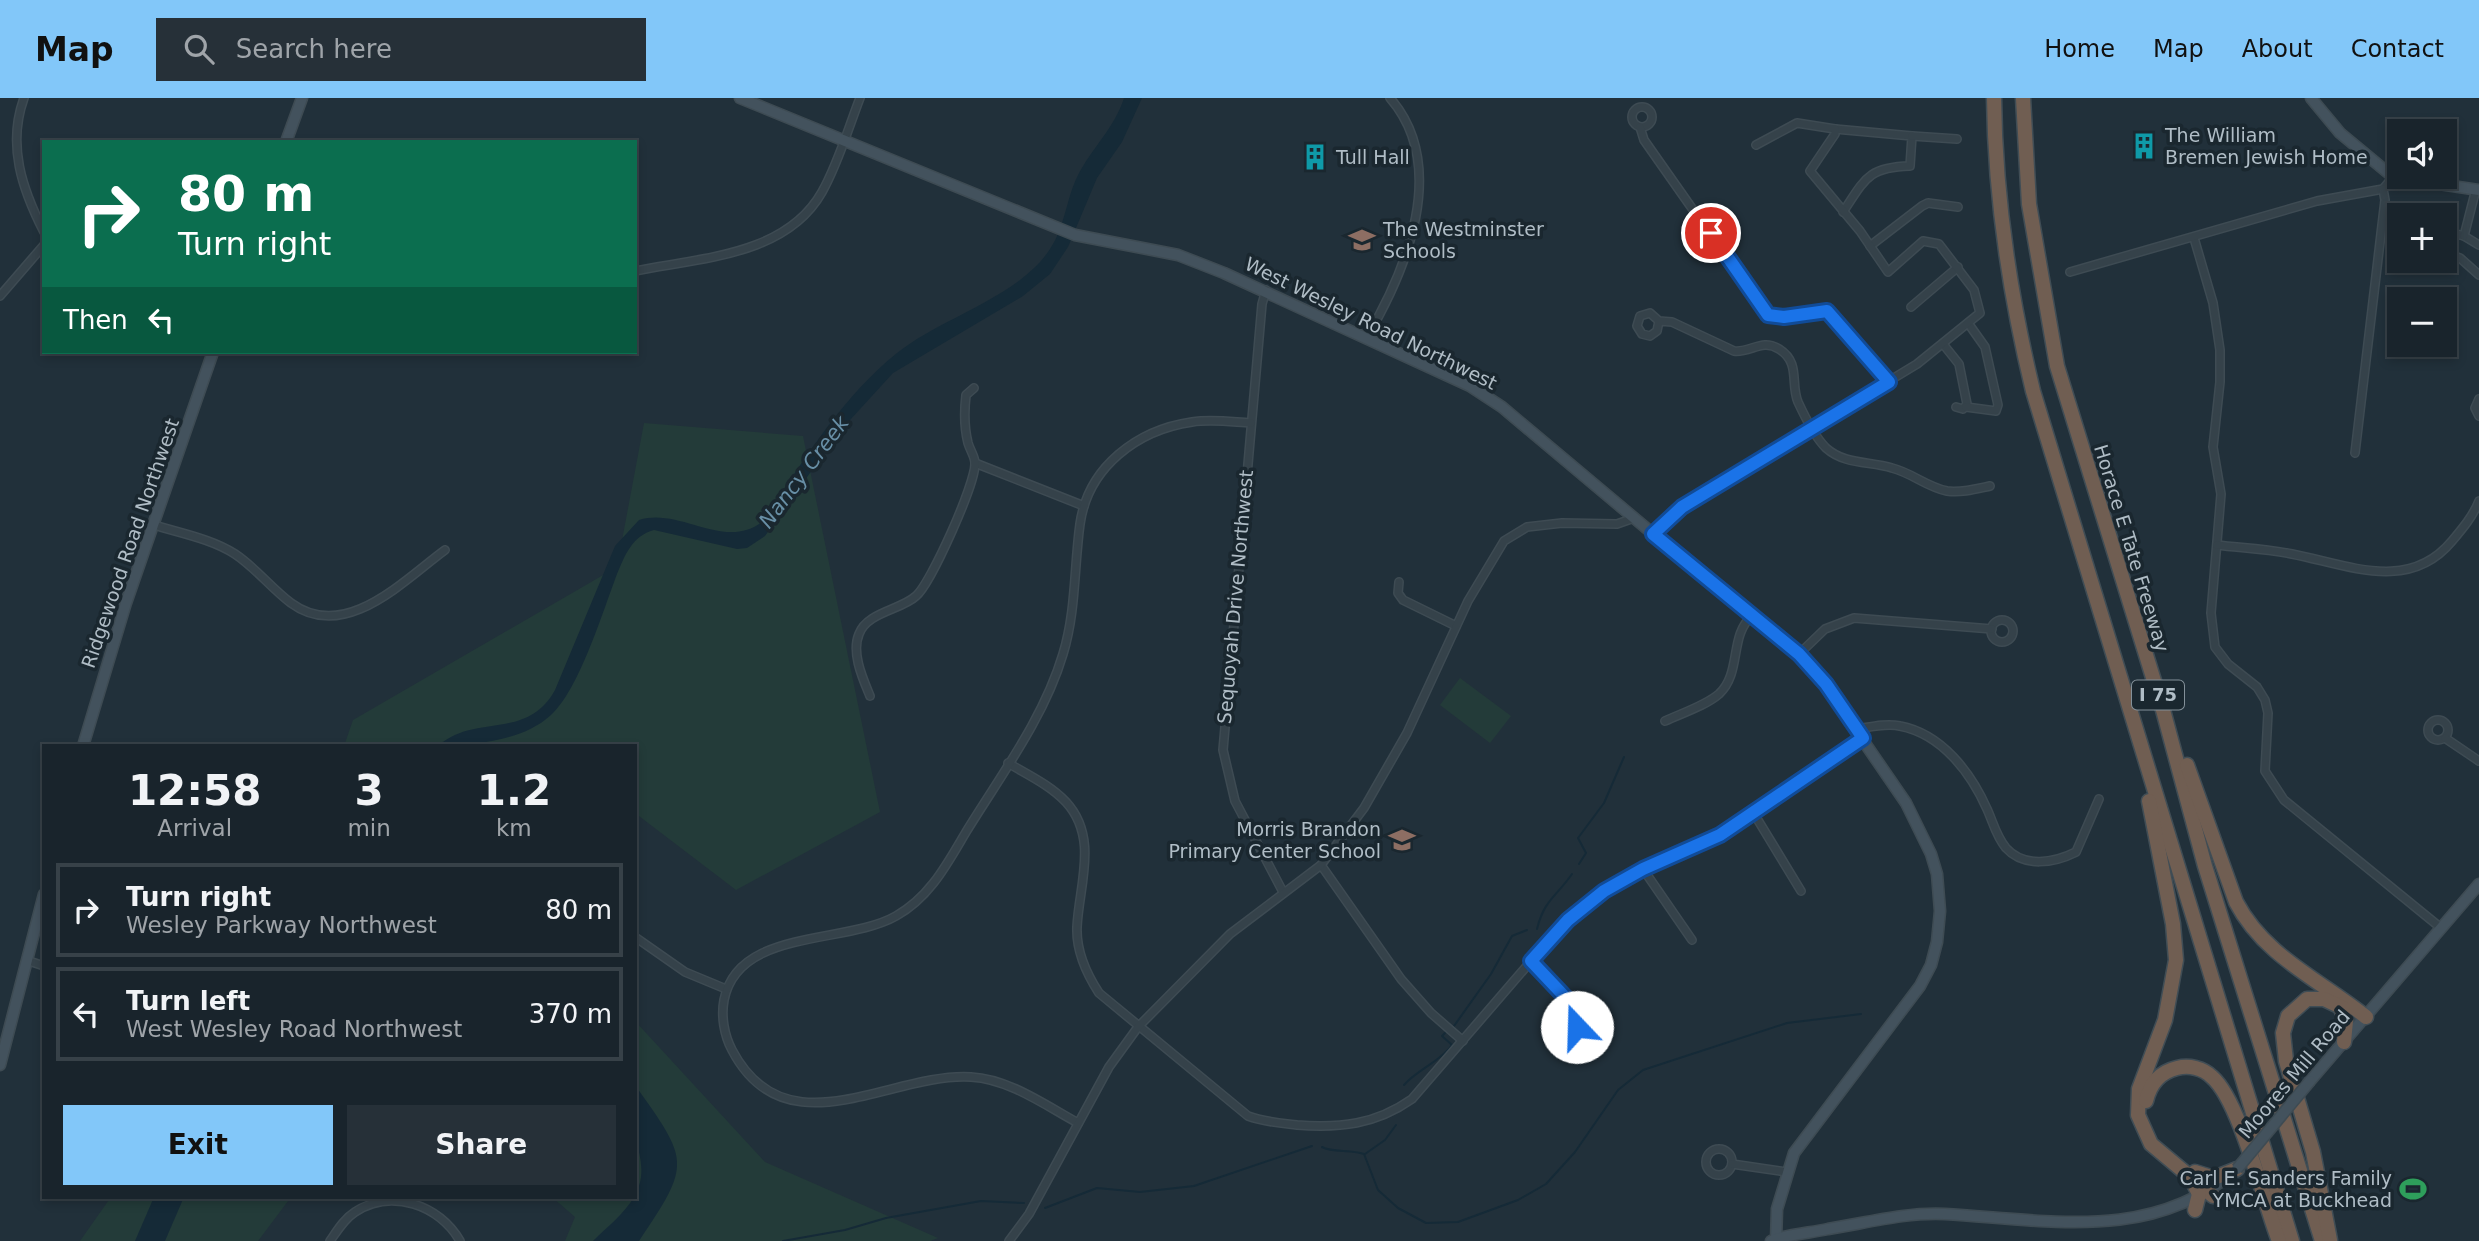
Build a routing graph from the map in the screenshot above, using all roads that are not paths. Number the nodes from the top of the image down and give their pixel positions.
1 (24, 98) edge
2 (302, 98) edge
3 (740, 98) edge
4 (860, 98) edge
5 (1390, 98) edge
6 (1994, 98) edge
7 (2024, 98) edge
8 (2311, 98) edge
9 (1640, 127) dead end
10 (1835, 129) junction
11 (1912, 136) junction
12 (1957, 139) dead end
13 (287, 140) edge
14 (843, 140) junction
15 (1756, 145) dead end
16 (2387, 172) edge
17 (2387, 184) edge
18 (2457, 187) edge
19 (2383, 189) junction
20 (2477, 190) edge
21 (1958, 207) dead end
22 (1843, 212) junction
23 (42, 228) edge
24 (2457, 234) edge
25 (2464, 236) junction
26 (2194, 238) junction
27 (2479, 245) edge
28 (1870, 246) junction
29 (42, 247) edge
30 (2457, 257) edge
31 (1958, 267) junction
32 (637, 271) edge
33 (2070, 272) dead end
34 (2479, 275) edge
35 (1266, 290) junction
36 (0, 296) edge
37 (1911, 307) dead end
38 (1659, 321) dead end
39 (1968, 323) junction
40 (1367, 337) junction
41 (1943, 344) junction
42 (213, 354) edge
43 (1889, 382) junction
44 (974, 388) dead end
45 (2479, 399) edge
46 (1955, 407) dead end
47 (1966, 407) junction
48 (2479, 416) edge
49 (1251, 423) junction
50 (1813, 426) junction
51 (2355, 453) dead end
52 (975, 463) junction
53 (1990, 486) dead end
54 (2479, 500) edge
55 (1084, 506) junction
56 (1634, 518) junction
57 (154, 525) junction
58 (1653, 534) junction
59 (2217, 545) junction
60 (445, 550) dead end
61 (1399, 582) dead end
62 (1752, 616) junction
63 (1455, 626) junction
64 (1992, 629) dead end
65 (1799, 654) junction
66 (870, 696) dead end
67 (2163, 710) junction
68 (1665, 721) dead end
69 (1860, 733) junction
70 (2445, 738) dead end
71 (84, 744) edge
72 (2142, 755) junction
73 (2479, 761) edge
74 (1008, 763) junction
75 (2099, 799) dead end
76 (1753, 812) junction
77 (1321, 865) junction
78 (1643, 869) junction
79 (2479, 884) edge
80 (1801, 891) dead end
81 (1283, 892) junction
82 (42, 901) edge
83 (2441, 928) junction
84 (637, 938) edge
85 (1692, 940) dead end
86 (26, 960) junction
87 (1531, 961) junction
88 (42, 965) edge
89 (726, 989) junction
90 (2339, 1004) junction
91 (1583, 1016) dead end
92 (2363, 1020) junction
93 (1138, 1027) junction
94 (1463, 1041) junction
95 (2344, 1042) junction
96 (0, 1065) edge
97 (1078, 1123) junction
98 (1732, 1164) dead end
99 (2237, 1169) junction
100 (1787, 1172) junction
101 (2191, 1173) junction
102 (2215, 1194) junction
103 (2189, 1213) joint
104 (2135, 1230) dead end
105 (1774, 1240) edge
106 (330, 1241) edge
107 (460, 1241) edge
108 (1009, 1241) edge
109 (2279, 1241) edge
110 (2292, 1241) edge
111 (2322, 1241) edge
112 (2330, 1241) edge

1 - 23 street
2 - 13 street
3 - 14 street, West Wesley Road Northwest
4 - 14 street
5 - 40 street
6 - 72 highway, I 75
7 - 67 highway, Horace E Tate Freeway / I 75
8 - 16 street
9 - 43 street
10 - 11 street
10 - 15 street
10 - 22 street
11 - 12 street
11 - 22 street
14 - 32 street
14 - 35 street, West Wesley Road Northwest
17 - 19 street
18 - 20 street
19 - 26 street
19 - 51 street
20 - 25 street
21 - 28 street
22 - 28 street
24 - 25 street
25 - 27 street
26 - 33 street
26 - 59 street
28 - 31 street
29 - 36 street
30 - 34 street
31 - 37 street
31 - 39 street
35 - 40 street, West Wesley Road Northwest
35 - 49 street, Sequoyah Drive Northwest
38 - 50 street
39 - 41 street
39 - 47 street
40 - 56 street, West Wesley Road Northwest
41 - 43 street
41 - 47 street
42 - 57 street, Ridgewood Road Northwest
43 - 50 street
44 - 52 street
45 - 48 street
46 - 47 street
49 - 55 street
49 - 81 street, Sequoyah Drive Northwest
50 - 53 street
50 - 58 street
52 - 55 street
52 - 66 street
54 - 59 street
55 - 74 street
56 - 58 street, West Wesley Road Northwest
56 - 63 street
57 - 60 street
57 - 71 street, Ridgewood Road Northwest
58 - 62 street, West Wesley Road Northwest
59 - 83 street
61 - 63 street
62 - 65 street, West Wesley Road Northwest
62 - 68 street
63 - 77 street
64 - 65 street
65 - 69 street, West Wesley Road Northwest
67 - 92 highway
67 - 111 highway, Horace E Tate Freeway / I 75
69 - 75 street
69 - 76 street
69 - 100 street, West Wesley Road Northwest
70 - 73 street
72 - 101 highway
72 - 110 highway, I 75
74 - 89 street
74 - 93 street
76 - 78 street
76 - 80 street
77 - 81 street
77 - 94 street
78 - 85 street
78 - 87 street
79 - 83 street, Moores Mill Road
81 - 93 street
82 - 86 street
83 - 92 street, Moores Mill Road
84 - 89 street
86 - 88 street
86 - 96 street
87 - 91 street
87 - 94 street
89 - 97 street
90 - 92 highway
90 - 95 highway
90 - 112 highway
92 - 95 street, Moores Mill Road
93 - 94 street
93 - 97 street
95 - 99 street, Moores Mill Road, bridge
97 - 108 street
98 - 100 street
99 - 101 highway
99 - 102 street, Moores Mill Road
100 - 105 street, West Wesley Road Northwest
101 - 102 highway
101 - 103 highway
101 - 109 highway
102 - 103 street, Moores Mill Road
104 - 105 street
106 - 107 street

